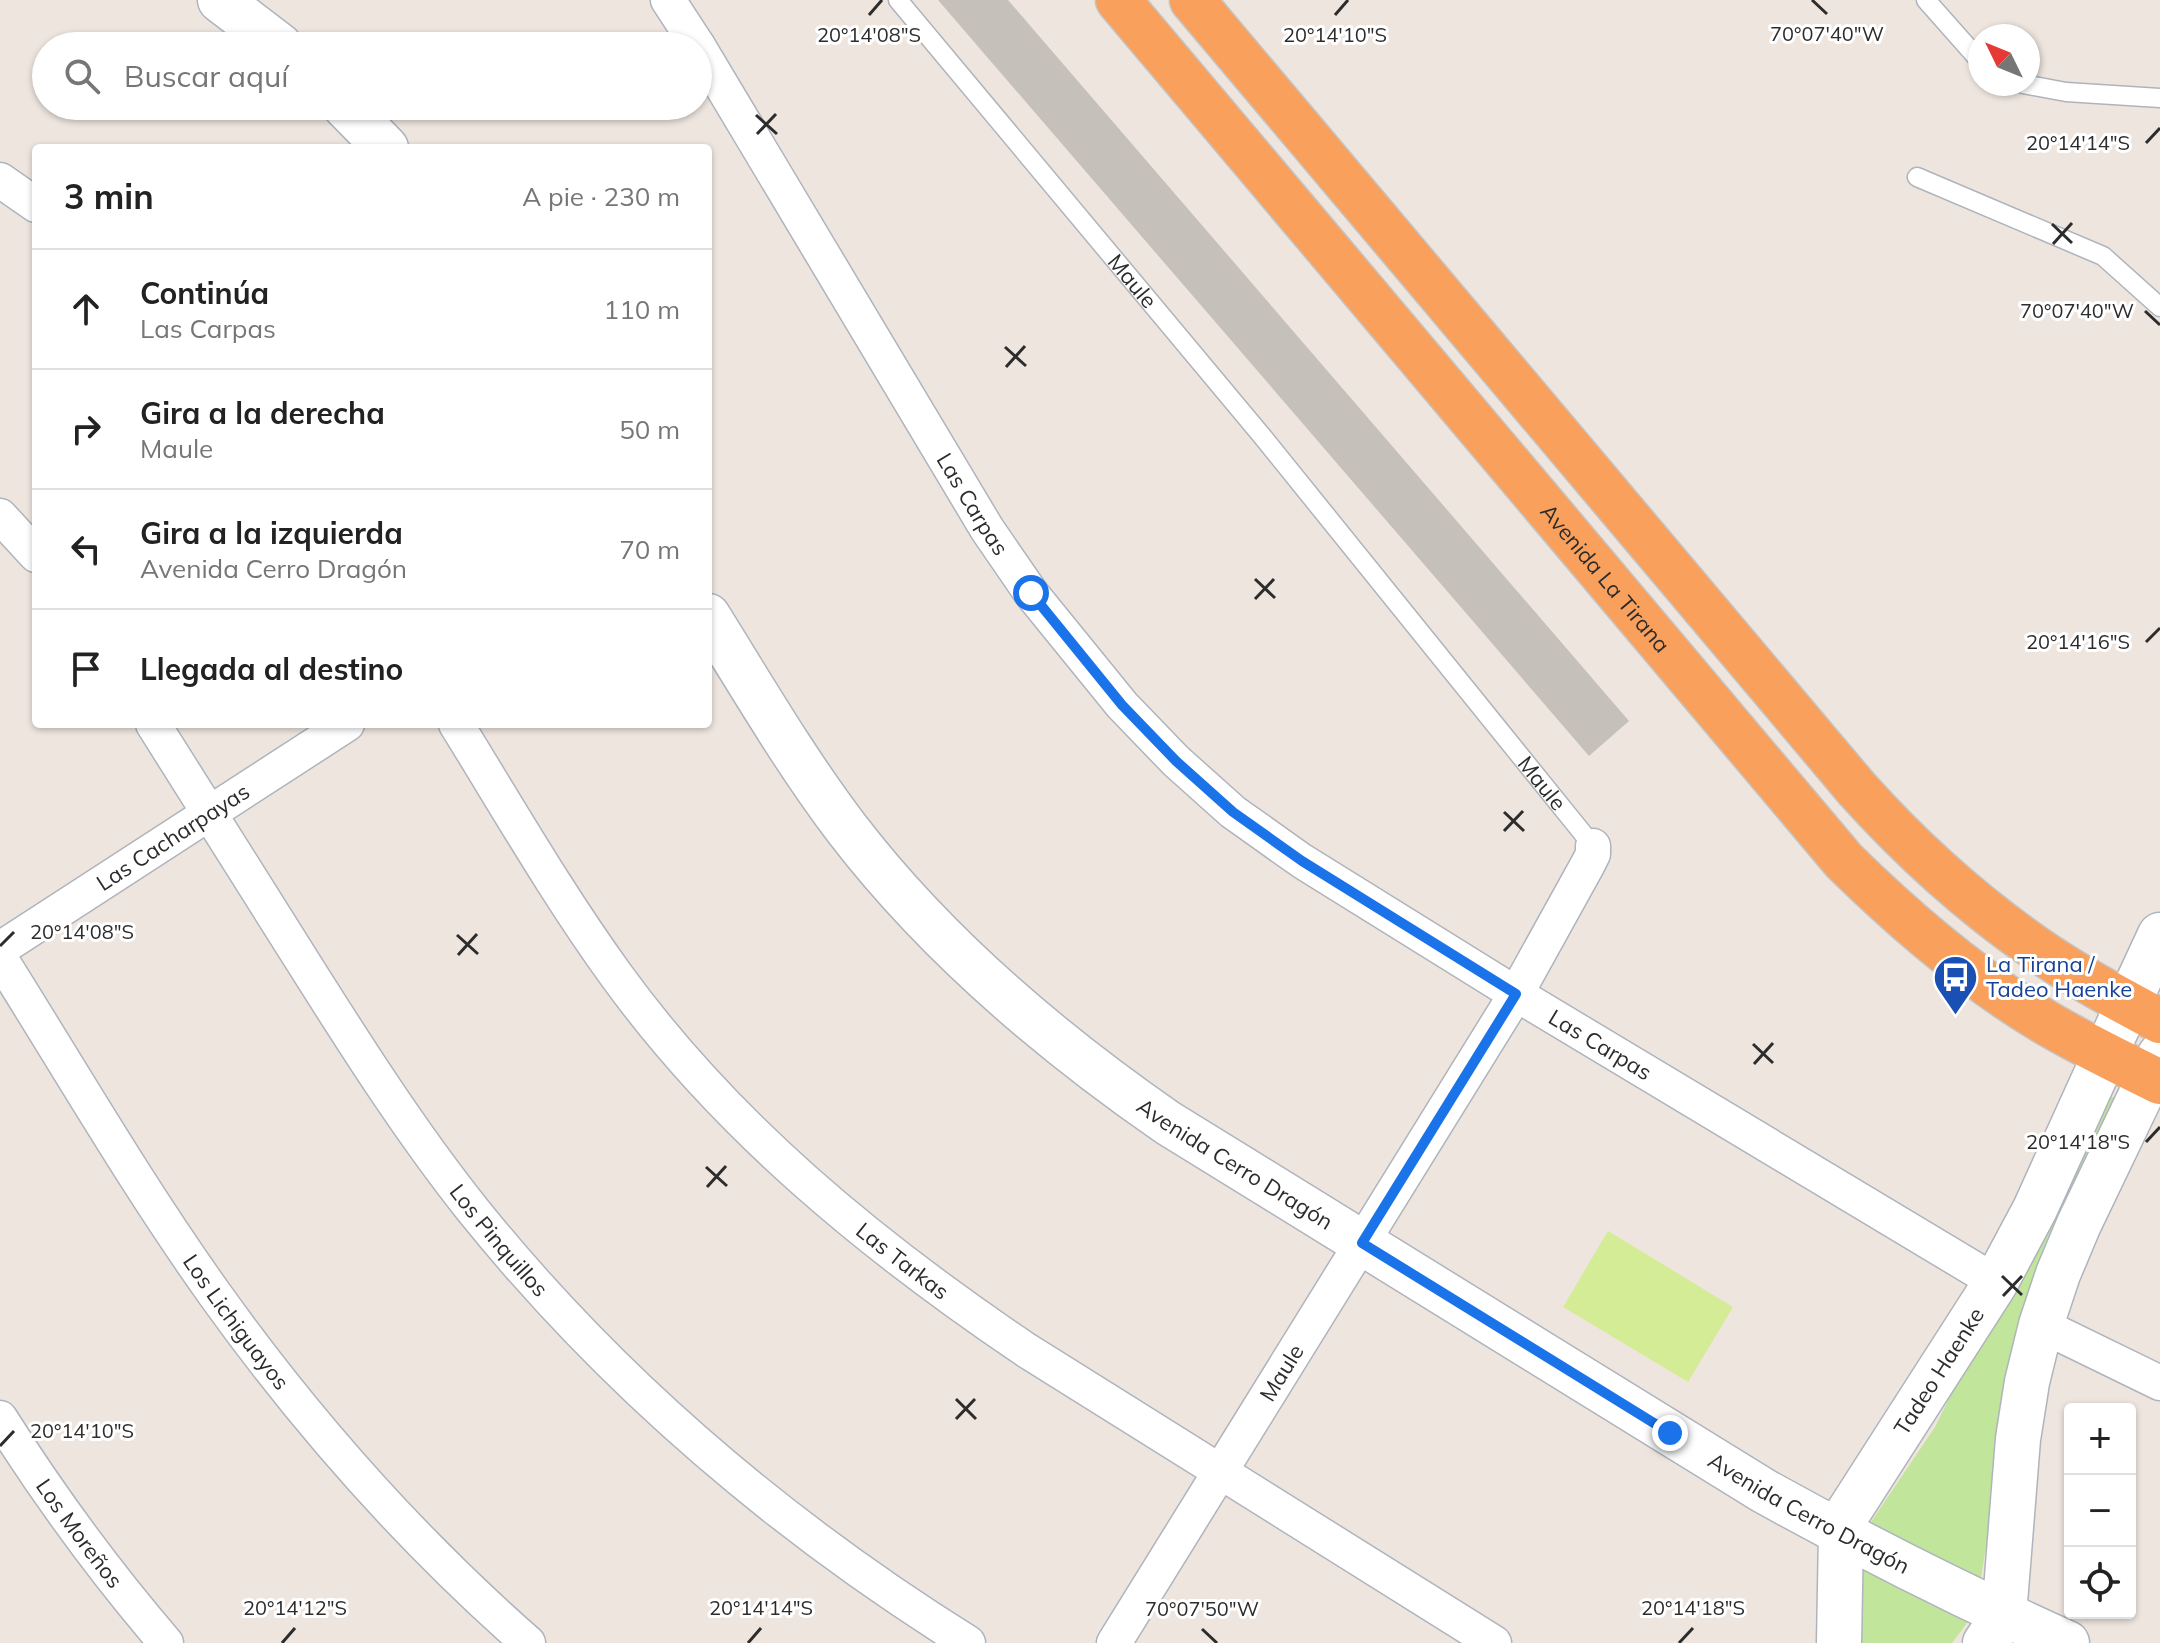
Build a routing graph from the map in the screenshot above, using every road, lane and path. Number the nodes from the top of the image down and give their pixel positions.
1 (220, 0) edge
2 (668, 0) edge
3 (898, 0) edge
4 (1118, 0) edge
5 (1192, 0) edge
6 (1926, 0) edge
7 (262, 32) edge
8 (689, 32) edge
9 (1968, 47) edge
10 (712, 69) edge
11 (2040, 87) edge
12 (2160, 98) edge
13 (359, 120) edge
14 (382, 144) edge
15 (1917, 177) dead end
16 (0, 180) edge
17 (32, 202) edge
18 (2160, 307) edge
19 (0, 516) edge
20 (32, 551) edge
21 (712, 622) edge
22 (156, 728) edge
23 (341, 728) edge
24 (458, 728) edge
25 (210, 813) junction
26 (1593, 846) joint
27 (2160, 935) edge
28 (0, 949) edge
29 (0, 958) edge
30 (1516, 994) junction
31 (2144, 1012) edge
32 (2104, 1053) junction
33 (2157, 1071) edge
34 (1362, 1243) junction
35 (1996, 1282) junction
36 (2041, 1325) junction
37 (2160, 1383) edge
38 (0, 1418) edge
39 (1220, 1472) junction
40 (1841, 1533) junction
41 (1994, 1629) edge
42 (166, 1643) edge
43 (528, 1643) edge
44 (968, 1643) edge
45 (1114, 1643) edge
46 (1494, 1643) edge
47 (1839, 1643) edge
48 (2067, 1643) edge

1 - 7 street
2 - 8 street, Las Carpas
3 - 26 lane, Maule
4 - 32 highway, Avenida La Tirana
5 - 31 highway
6 - 9 lane
10 - 30 street, Las Carpas
11 - 12 lane
13 - 14 street
15 - 18 lane
16 - 17 street
19 - 20 street
21 - 34 street, Avenida Cerro Dragón
22 - 25 street, Los Pinquillos
23 - 25 street, Las Cacharpayas
24 - 39 street, Las Tarkas
25 - 28 street, Las Cacharpayas
25 - 44 street, Los Pinquillos
26 - 30 street, Maule
27 - 31 street, Tadeo Haenke
29 - 43 street, Los Lichiguayos
30 - 34 street, Maule
30 - 35 street, Las Carpas
31 - 32 street, Tadeo Haenke
32 - 33 highway, Avenida La Tirana
32 - 35 street, Tadeo Haenke
33 - 36 street
34 - 39 street, Maule
34 - 40 street, Avenida Cerro Dragón
35 - 40 street, Tadeo Haenke
36 - 37 street
36 - 41 street
38 - 42 street, Los Moreños
39 - 45 street, Maule
39 - 46 street, Las Tarkas
40 - 41 street, Avenida Cerro Dragón
40 - 47 street, Tadeo Haenke
41 - 48 street, Avenida Cerro Dragón

